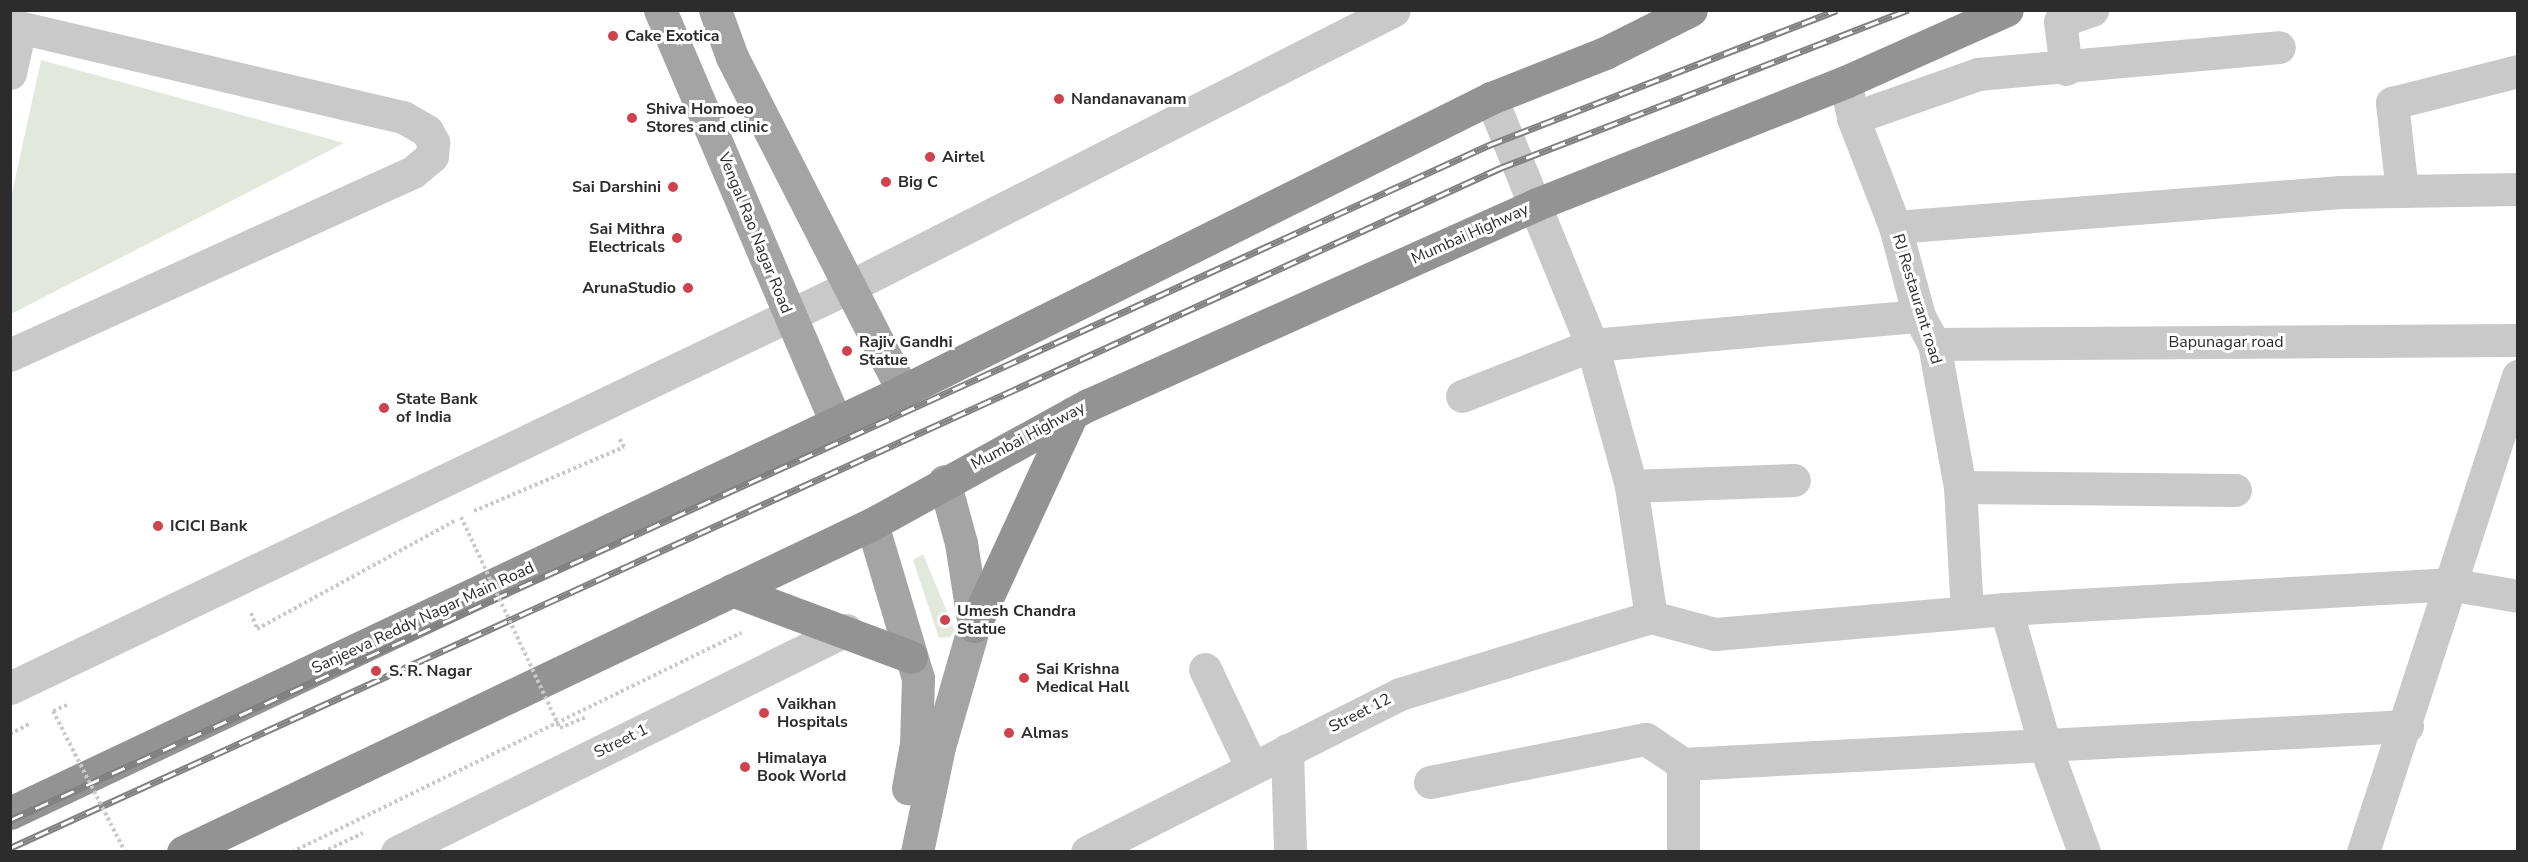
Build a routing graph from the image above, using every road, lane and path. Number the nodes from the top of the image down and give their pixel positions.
1 (660, 10) edge
2 (715, 10) edge
3 (1394, 10) edge
4 (1691, 10) edge
5 (2007, 10) edge
6 (2092, 10) edge
7 (15, 26) edge
8 (2279, 47) dead end
9 (2066, 69) junction
10 (2517, 71) edge
11 (10, 73) edge
12 (1845, 82) junction
13 (1491, 98) junction
14 (1853, 118) junction
15 (2517, 189) edge
16 (2402, 191) junction
17 (1537, 204) junction
18 (1895, 227) junction
19 (849, 287) junction
20 (788, 316) junction
21 (1919, 316) junction
22 (2517, 340) edge
23 (1934, 344) junction
24 (1592, 345) junction
25 (10, 355) edge
26 (2517, 376) edge
27 (903, 391) junction
28 (1462, 396) dead end
29 (1072, 414) junction
30 (836, 422) junction
31 (624, 447) dead end
32 (1794, 480) dead end
33 (944, 481) junction
34 (1631, 486) junction
35 (1960, 487) junction
36 (2235, 490) dead end
37 (461, 517) junction
38 (872, 524) junction
39 (2449, 584) junction
40 (732, 590) junction
41 (2517, 596) edge
42 (787, 609) junction
43 (2006, 609) junction
44 (1967, 612) junction
45 (1651, 617) junction
46 (974, 626) junction
47 (257, 629) dead end
48 (846, 630) junction
49 (914, 666) junction
50 (1205, 669) dead end
51 (961, 671) junction
52 (10, 688) edge
53 (68, 705) dead end
54 (586, 717) dead end
55 (2407, 726) junction
56 (2045, 746) junction
57 (1287, 750) junction
58 (1683, 765) junction
59 (1252, 768) junction
60 (1430, 782) dead end
61 (10, 813) edge
62 (365, 816) junction
63 (369, 822) dead end
64 (329, 849) dead end
65 (125, 852) edge
66 (183, 852) edge
67 (292, 852) edge
68 (323, 852) edge
69 (397, 852) edge
70 (896, 852) edge
71 (917, 852) edge
72 (1087, 852) edge
73 (1290, 852) edge
74 (1683, 852) edge
75 (2085, 852) edge
76 (2363, 852) edge

1 - 20 main road, Vengal Rao Nagar Road
2 - 19 main road
3 - 19 street
4 - 13 highway
5 - 12 highway, Mumbai Highway
6 - 9 street
7 - 11 street
7 - 25 street
8 - 9 street
9 - 14 street
10 - 16 street
12 - 14 street, RJ Restaurant road
12 - 17 highway, Mumbai Highway
13 - 17 street
13 - 27 highway
14 - 18 street, RJ Restaurant road
15 - 16 street
16 - 18 street
17 - 24 street
17 - 29 highway, Mumbai Highway
18 - 21 street, RJ Restaurant road
19 - 20 street
19 - 27 main road
20 - 30 main road, Vengal Rao Nagar Road
20 - 52 street
21 - 23 street, RJ Restaurant road
21 - 24 street
22 - 23 street, Bapunagar road
23 - 35 street, RJ Restaurant road
24 - 28 street
24 - 34 street
26 - 39 street
27 - 30 highway, Sanjeeva Reddy Nagar Main Road
29 - 33 highway, Mumbai Highway
29 - 46 highway
30 - 61 highway, Sanjeeva Reddy Nagar Main Road
31 - 37 path
32 - 34 street
33 - 38 highway, Mumbai Highway
33 - 46 main road
34 - 45 street
35 - 36 street
35 - 44 street, RJ Restaurant road
37 - 47 path
37 - 54 path, bridge
38 - 40 highway
38 - 49 main road
39 - 41 street
39 - 43 street
39 - 55 street
40 - 42 highway
40 - 66 highway
42 - 48 highway
42 - 62 path
43 - 44 street
43 - 56 street
44 - 45 street
45 - 57 street, Street 12
46 - 51 main road
48 - 49 highway
48 - 69 street, Street 1
49 - 51 main road
49 - 70 main road
50 - 59 street
51 - 71 main road
53 - 65 path, bridge
55 - 56 street
55 - 76 street
56 - 58 street
56 - 75 street
57 - 59 street, Street 12
57 - 73 street
58 - 60 street
58 - 74 street
59 - 72 street, Street 12
62 - 63 path
62 - 67 path
64 - 68 path

